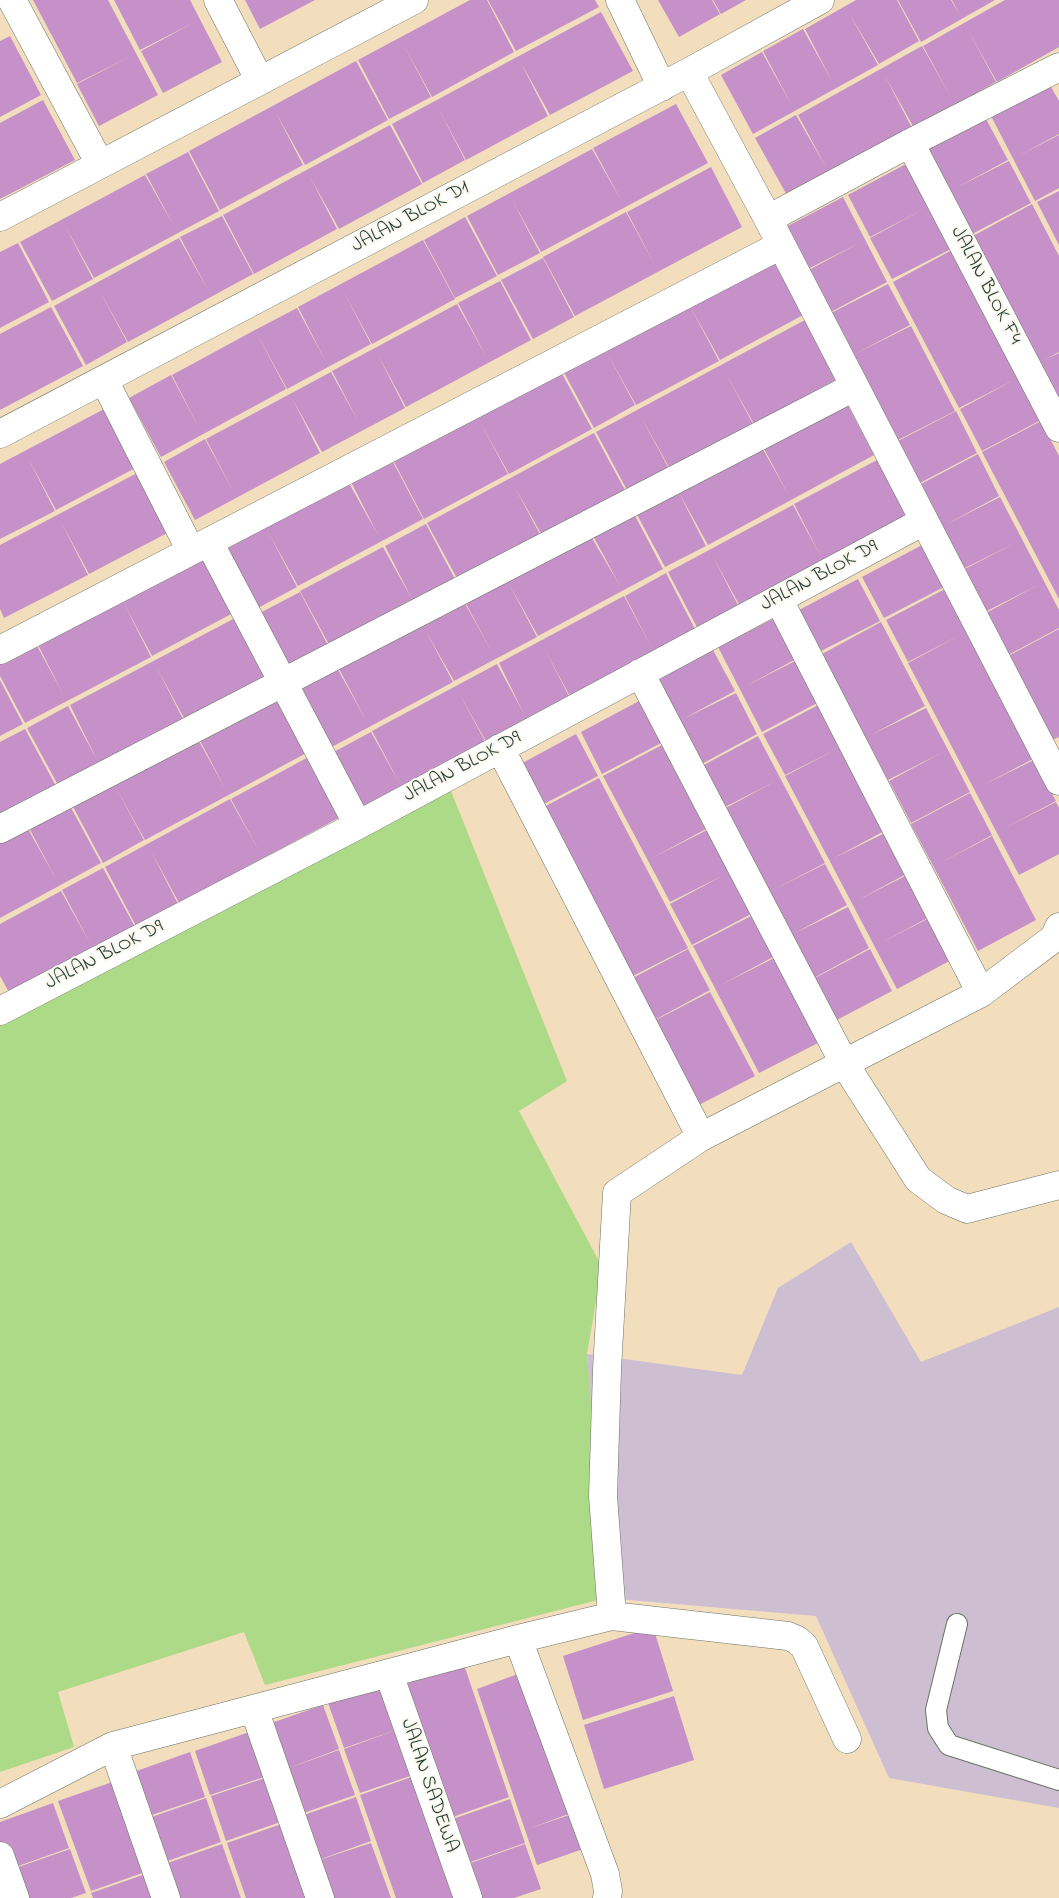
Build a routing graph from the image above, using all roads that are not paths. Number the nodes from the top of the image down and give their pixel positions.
1 (218, 0) edge
2 (414, 0) edge
3 (620, 0) edge
4 (820, 0) edge
5 (8, 4) edge
6 (689, 72) junction
7 (1055, 78) edge
8 (260, 81) junction
9 (662, 87) junction
10 (910, 143) junction
11 (100, 164) junction
12 (0, 216) edge
13 (768, 219) junction
14 (781, 245) junction
15 (104, 380) junction
16 (854, 387) junction
17 (1059, 428) edge
18 (0, 434) edge
19 (924, 522) junction
20 (200, 546) junction
21 (778, 600) junction
22 (0, 650) edge
23 (640, 673) junction
24 (282, 682) junction
25 (500, 748) junction
26 (1059, 781) edge
27 (358, 825) junction
28 (0, 829) edge
29 (1059, 928) edge
30 (981, 993) junction
31 (0, 1010) edge
32 (844, 1063) junction
33 (701, 1137) junction
34 (1059, 1185) edge
35 (612, 1616) junction
36 (957, 1624) dead end
37 (518, 1639) junction
38 (389, 1674) junction
39 (254, 1709) junction
40 (847, 1739) dead end
41 (113, 1746) junction
42 (1059, 1780) edge
43 (0, 1804) edge
44 (0, 1856) edge
45 (15, 1898) edge
46 (166, 1898) edge
47 (320, 1898) edge
48 (468, 1898) edge
49 (607, 1898) edge

1 - 8 street
2 - 8 street
3 - 9 street
4 - 6 street, JALAN BLOK D1
5 - 11 street
6 - 9 street, JALAN BLOK D1
6 - 13 street
7 - 10 street
8 - 11 street
9 - 15 street, JALAN BLOK D1
10 - 13 street
10 - 17 street, JALAN BLOK F4
11 - 12 street
13 - 14 street
14 - 16 street
14 - 20 street
15 - 18 street, JALAN BLOK D1
15 - 20 street
16 - 19 street
16 - 24 street
19 - 21 street, JALAN BLOK D9
19 - 26 street
20 - 22 street
20 - 24 street
21 - 23 street, JALAN BLOK D9
21 - 30 street
23 - 25 street, JALAN BLOK D9
23 - 32 street
24 - 27 street
24 - 28 street
25 - 27 street, JALAN BLOK D9
25 - 33 street
27 - 31 street, JALAN BLOK D9
29 - 30 street
30 - 32 street
32 - 33 street
32 - 34 street
33 - 35 street
35 - 37 street
35 - 40 street
36 - 42 lane
37 - 38 street
37 - 49 street
38 - 39 street
38 - 48 street, JALAN SADEWA
39 - 41 street
39 - 47 street
41 - 43 street
41 - 46 street
44 - 45 street

